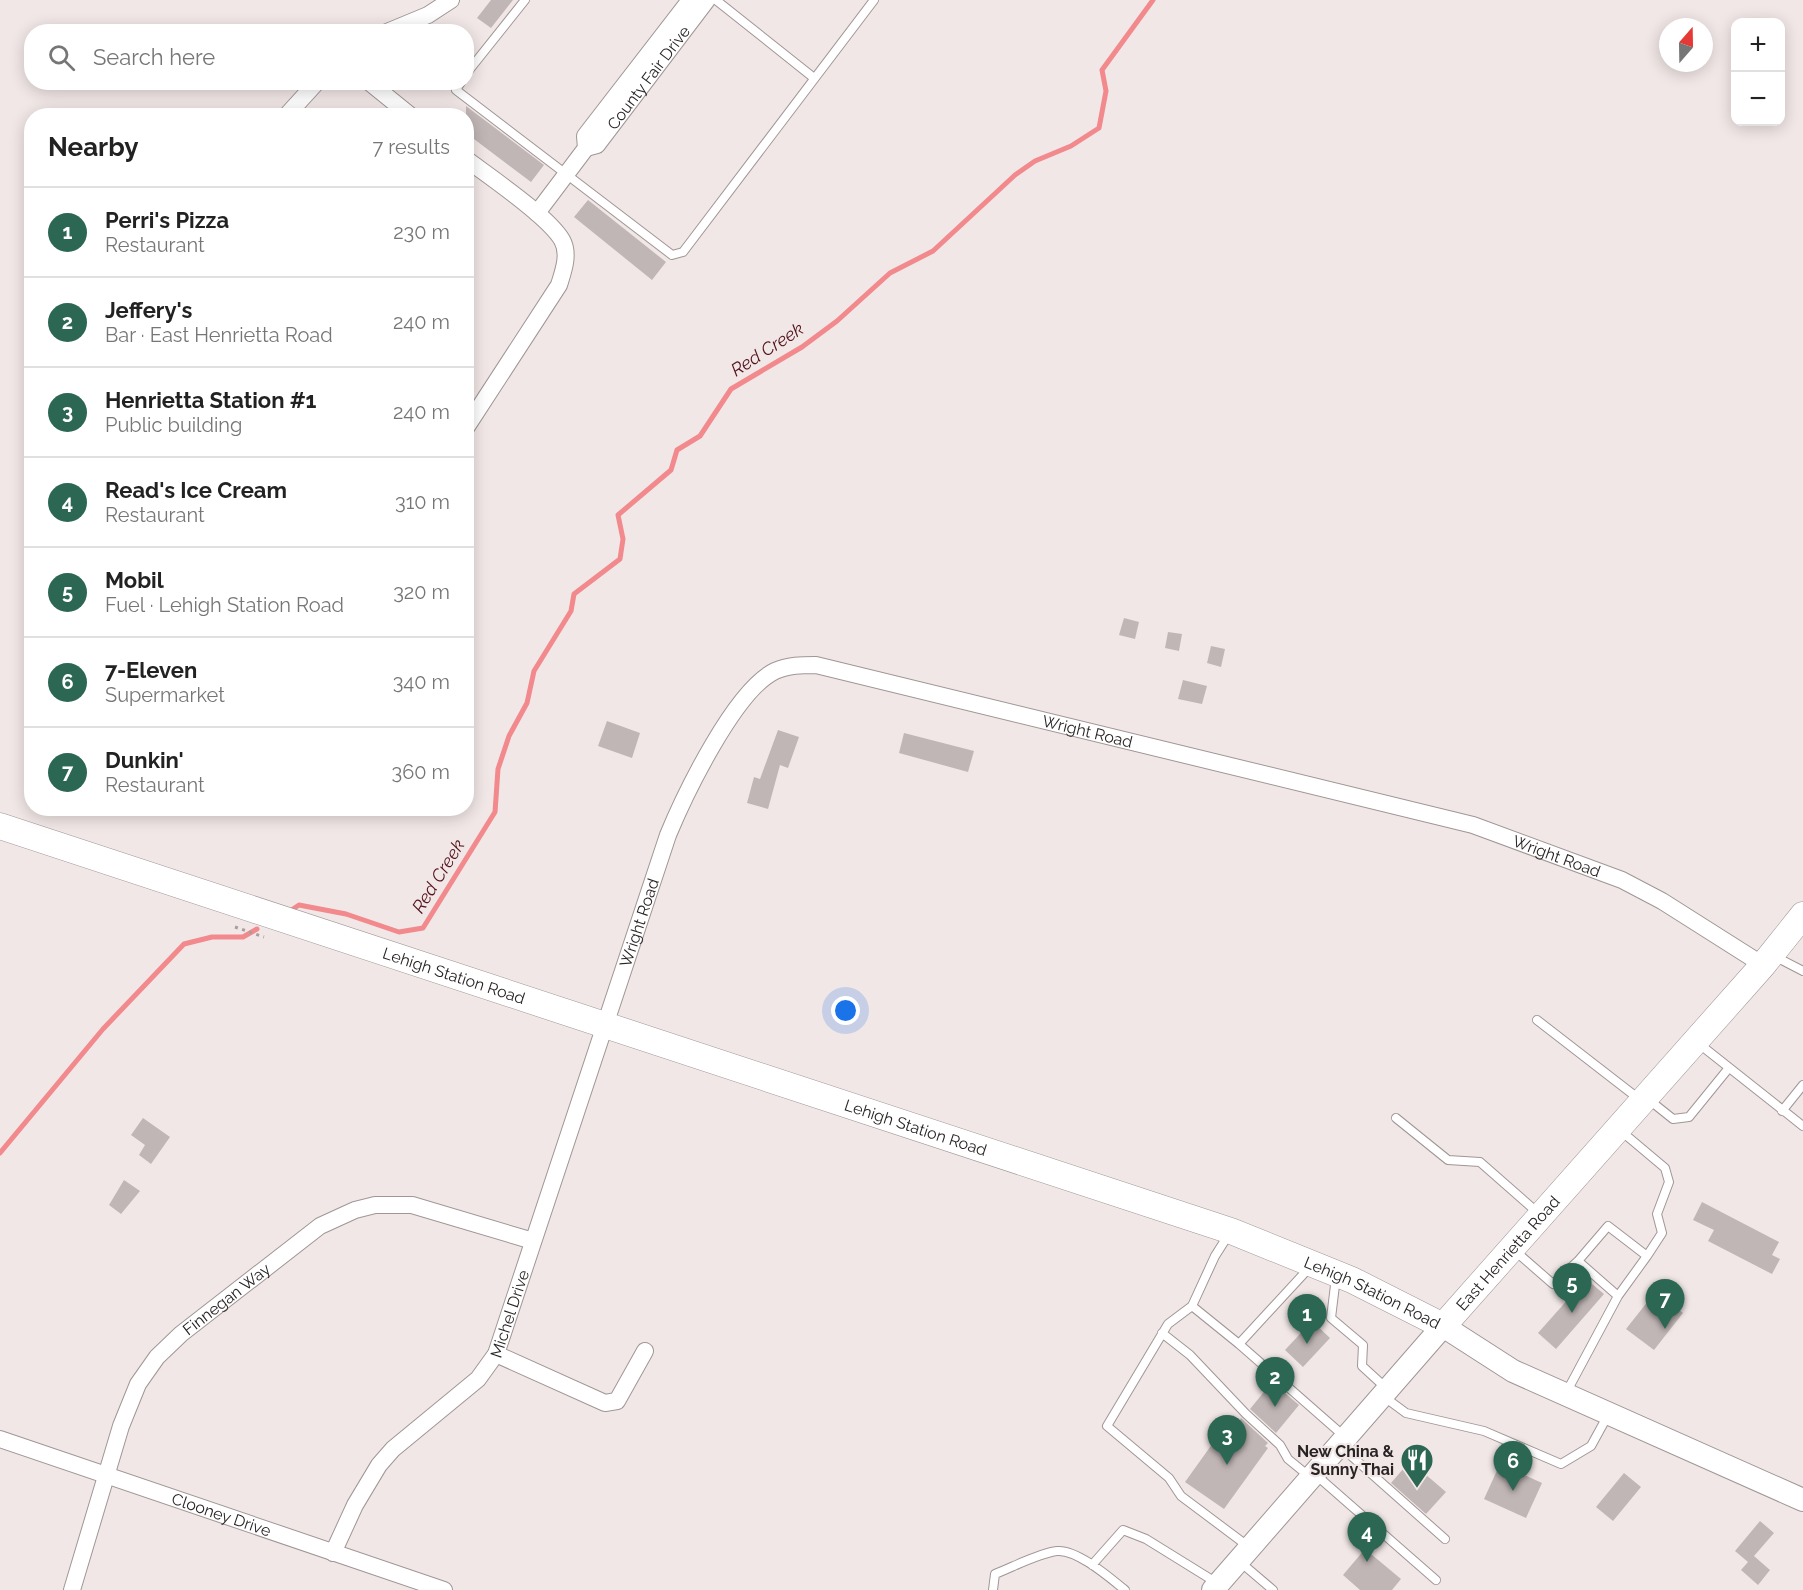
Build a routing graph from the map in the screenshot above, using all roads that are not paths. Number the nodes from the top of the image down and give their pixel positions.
1 (451, 0) edge
2 (525, 0) edge
3 (690, 0) edge
4 (707, 0) edge
5 (716, 0) edge
6 (874, 0) edge
7 (406, 24) edge
8 (474, 64) edge
9 (814, 78) junction
10 (310, 90) edge
11 (379, 90) edge
12 (456, 90) edge
13 (293, 108) edge
14 (401, 108) edge
15 (586, 148) junction
16 (474, 165) edge
17 (566, 173) junction
18 (537, 213) junction
19 (474, 416) edge
20 (0, 826) edge
21 (1803, 915) edge
22 (1767, 959) junction
23 (1803, 971) edge
24 (1537, 1020) dead end
25 (604, 1025) junction
26 (1695, 1041) junction
27 (1728, 1069) junction
28 (1803, 1085) edge
29 (1644, 1099) junction
30 (1782, 1111) junction
31 (1396, 1118) dead end
32 (1803, 1126) edge
33 (1617, 1129) junction
34 (1541, 1215) junction
35 (1231, 1231) junction
36 (533, 1241) junction
37 (1511, 1248) junction
38 (1647, 1256) junction
39 (1578, 1261) junction
40 (1312, 1264) junction
41 (1337, 1273) junction
42 (1617, 1296) junction
43 (1192, 1306) junction
44 (1443, 1326) junction
45 (1162, 1334) junction
46 (1239, 1344) junction
47 (645, 1351) dead end
48 (496, 1354) junction
49 (1385, 1392) junction
50 (1565, 1395) junction
51 (1608, 1415) junction
52 (0, 1439) edge
53 (1342, 1441) junction
54 (107, 1474) junction
55 (1312, 1476) junction
56 (1803, 1500) edge
57 (1445, 1539) dead end
58 (333, 1553) junction
59 (1245, 1554) junction
60 (1092, 1565) junction
61 (1436, 1580) dead end
62 (1216, 1587) edge
63 (72, 1590) edge
64 (444, 1590) edge
65 (993, 1590) edge
66 (1125, 1590) edge
67 (1273, 1590) edge

1 - 7 street
2 - 8 lane
3 - 15 street, County Fair Drive
4 - 15 street, County Fair Drive
5 - 9 lane
6 - 9 lane
9 - 17 lane
10 - 13 street
11 - 14 street
12 - 17 lane
15 - 17 street, County Fair Drive
16 - 18 street
17 - 18 street, County Fair Drive
18 - 19 street
20 - 25 main road, Lehigh Station Road
21 - 22 main road, East Henrietta Road
22 - 23 lane
22 - 25 street, Wright Road
22 - 26 main road, East Henrietta Road
24 - 29 lane
25 - 35 main road, Lehigh Station Road
25 - 36 street, Michel Drive
26 - 27 lane
26 - 29 main road, East Henrietta Road
27 - 29 lane
27 - 30 lane
28 - 30 lane
29 - 33 main road, East Henrietta Road
30 - 32 lane
31 - 34 lane
33 - 34 main road, East Henrietta Road
33 - 38 lane
34 - 37 main road, East Henrietta Road
35 - 40 main road, Lehigh Station Road
35 - 43 lane
36 - 48 street, Michel Drive
36 - 54 street, Finnegan Way
37 - 39 lane
37 - 44 main road, East Henrietta Road
38 - 39 lane
38 - 42 lane
39 - 42 lane
40 - 41 main road, Lehigh Station Road
40 - 46 lane
41 - 44 main road, Lehigh Station Road
41 - 49 lane
42 - 50 lane
43 - 45 lane
43 - 46 lane
44 - 49 main road, East Henrietta Road
44 - 50 main road, Lehigh Station Road
45 - 55 lane
45 - 59 lane
46 - 53 lane
47 - 48 street
48 - 58 street, Michel Drive
49 - 51 lane
49 - 53 main road, East Henrietta Road
50 - 51 main road, Lehigh Station Road
51 - 56 main road, Lehigh Station Road
52 - 54 street, Clooney Drive
53 - 55 main road, East Henrietta Road
53 - 57 lane
54 - 58 street, Clooney Drive
54 - 63 street, Finnegan Way
55 - 59 main road, East Henrietta Road
55 - 61 lane
58 - 64 street, Clooney Drive
59 - 62 main road, East Henrietta Road
59 - 67 lane
60 - 62 lane
60 - 65 lane
60 - 66 lane

